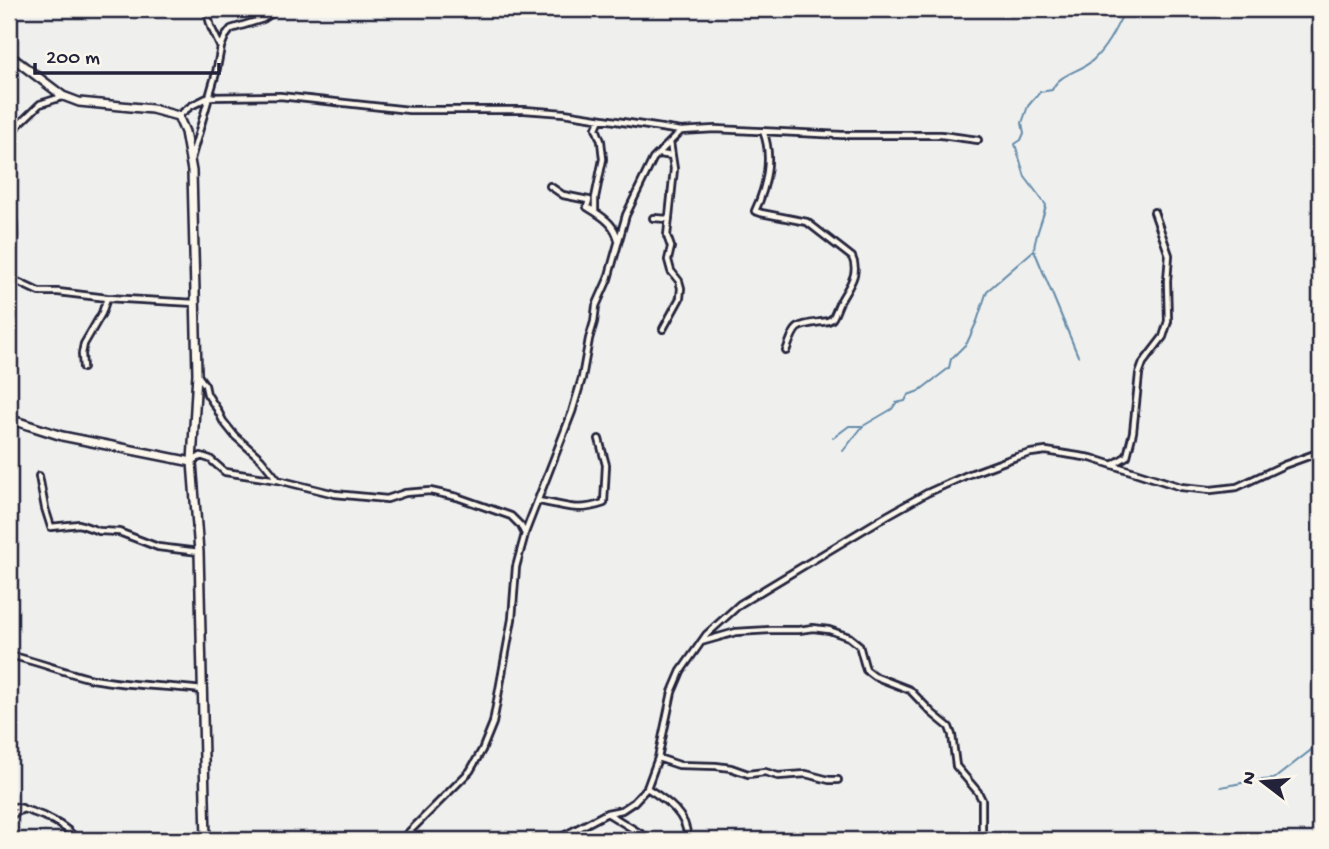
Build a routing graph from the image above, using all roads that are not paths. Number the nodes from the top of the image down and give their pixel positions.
1 (206, 9) edge
2 (278, 9) edge
3 (221, 47) junction
4 (9, 55) edge
5 (63, 96) junction
6 (209, 97) junction
7 (178, 116) junction
8 (592, 118) junction
9 (600, 119) junction
10 (596, 128) junction
11 (681, 131) junction
12 (763, 131) junction
13 (9, 137) edge
14 (978, 140) dead end
15 (670, 142) junction
16 (660, 154) junction
17 (672, 156) junction
18 (191, 159) junction
19 (550, 186) dead end
20 (592, 199) junction
21 (9, 204) edge
22 (1154, 212) dead end
23 (653, 218) dead end
24 (669, 219) junction
25 (618, 243) junction
26 (9, 278) edge
27 (107, 299) junction
28 (195, 303) junction
29 (663, 329) dead end
30 (786, 351) dead end
31 (83, 368) dead end
32 (197, 373) junction
33 (9, 419) edge
34 (599, 439) dead end
35 (1320, 452) edge
36 (192, 462) junction
37 (1113, 464) junction
38 (38, 476) dead end
39 (278, 480) junction
40 (538, 501) junction
41 (525, 534) junction
42 (199, 552) junction
43 (700, 642) junction
44 (9, 655) edge
45 (202, 690) junction
46 (658, 758) junction
47 (838, 780) dead end
48 (646, 788) junction
49 (9, 806) edge
50 (23, 809) junction
51 (607, 813) junction
52 (9, 816) edge
53 (77, 840) edge
54 (206, 840) edge
55 (401, 840) edge
56 (556, 840) edge
57 (651, 840) edge
58 (687, 840) edge
59 (982, 840) edge

1 - 3 street
2 - 3 street
3 - 6 street
4 - 5 street
5 - 7 street
5 - 13 street
6 - 7 street
6 - 8 street
6 - 18 street
7 - 18 street
8 - 9 street
8 - 10 street
9 - 10 street
9 - 11 street
10 - 20 street
11 - 12 street
11 - 15 street
12 - 14 street
12 - 30 street
15 - 16 street
15 - 17 street
16 - 17 street
16 - 25 street
17 - 24 street
18 - 28 street
19 - 20 street
20 - 25 street
21 - 26 street
22 - 37 street
23 - 24 street
24 - 29 street
25 - 40 street
26 - 27 street
27 - 28 street
27 - 31 street
28 - 32 street
32 - 36 street
32 - 39 street
33 - 36 street
34 - 40 street
35 - 37 street
36 - 39 street
36 - 42 street
37 - 43 street
38 - 42 street
39 - 41 street
40 - 41 street
41 - 55 street
42 - 45 street
43 - 46 street
43 - 59 street
44 - 45 street
45 - 54 street
46 - 47 street
46 - 48 street
48 - 51 street
48 - 58 street
49 - 50 street
50 - 52 street
50 - 53 street
51 - 56 street
51 - 57 street

